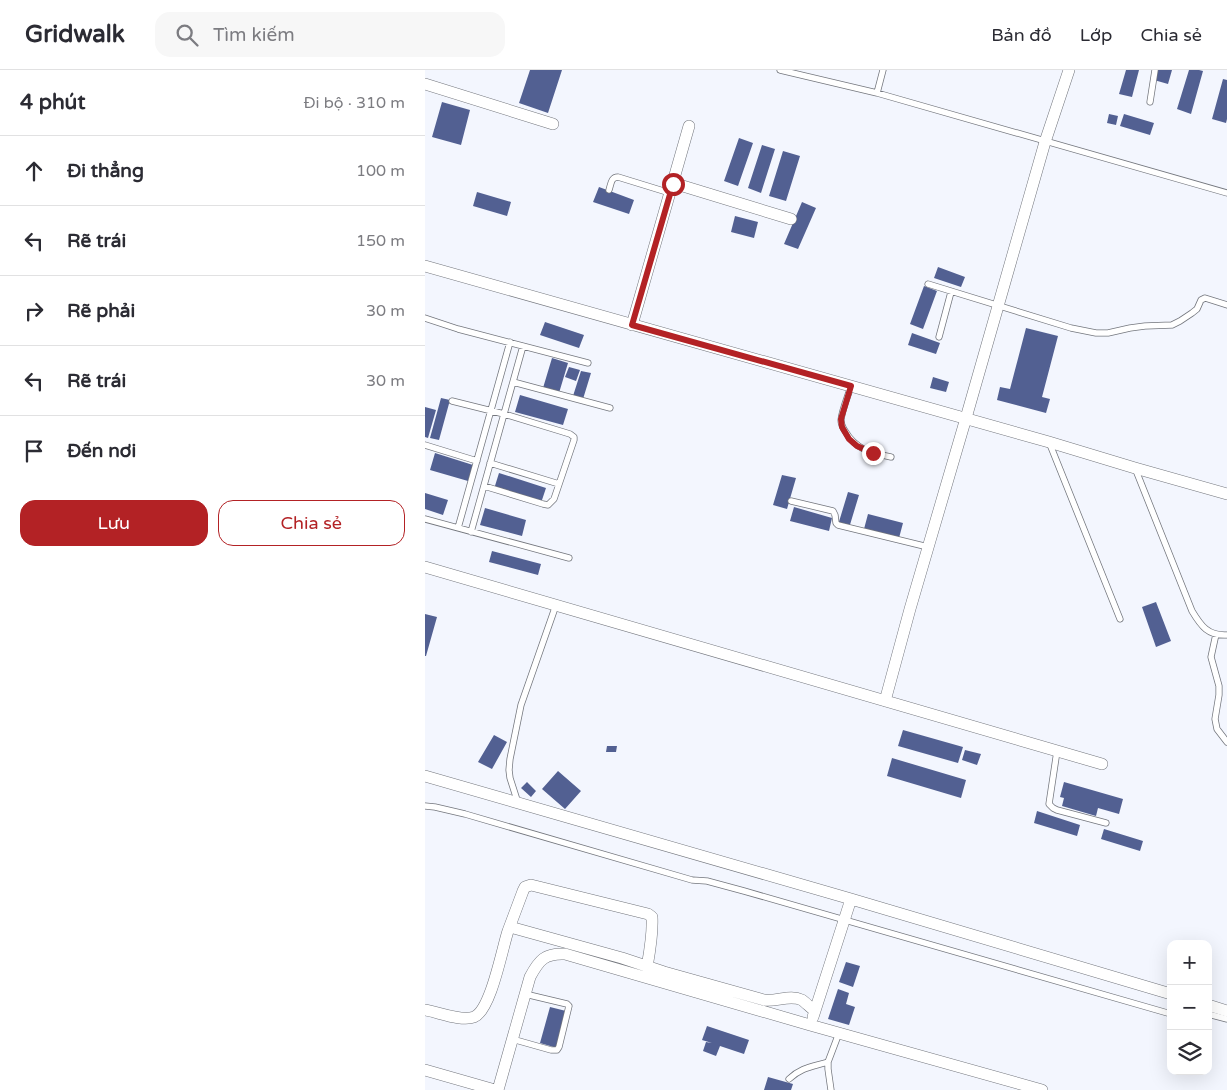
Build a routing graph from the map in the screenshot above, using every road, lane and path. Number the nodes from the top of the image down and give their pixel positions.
1 (780, 70) edge
2 (883, 70) edge
3 (1069, 70) edge
4 (1155, 70) edge
5 (425, 84) edge
6 (877, 93) junction
7 (1150, 102) dead end
8 (553, 124) dead end
9 (689, 126) dead end
10 (1045, 142) junction
11 (671, 188) junction
12 (609, 190) dead end
13 (1227, 193) edge
14 (791, 218) dead end
15 (425, 266) edge
16 (928, 284) dead end
17 (951, 292) junction
18 (1227, 305) edge
19 (999, 306) junction
20 (425, 318) edge
21 (632, 325) junction
22 (939, 337) dead end
23 (510, 342) junction
24 (523, 346) junction
25 (587, 363) dead end
26 (513, 382) junction
27 (851, 386) junction
28 (452, 401) dead end
29 (610, 408) dead end
30 (491, 411) junction
31 (504, 414) junction
32 (966, 418) junction
33 (1049, 442) junction
34 (425, 445) edge
35 (891, 457) dead end
36 (477, 461) junction
37 (490, 463) junction
38 (1135, 468) junction
39 (559, 484) junction
40 (484, 486) junction
41 (1227, 494) edge
42 (791, 501) dead end
43 (425, 519) edge
44 (458, 528) junction
45 (471, 532) junction
46 (928, 547) junction
47 (569, 558) dead end
48 (425, 566) edge
49 (556, 605) junction
50 (1120, 619) dead end
51 (1216, 634) junction
52 (1227, 635) edge
53 (885, 701) junction
54 (1227, 742) edge
55 (1057, 751) junction
56 (1101, 764) dead end
57 (425, 776) edge
58 (518, 803) junction
59 (425, 806) edge
60 (1106, 823) dead end
61 (851, 899) junction
62 (844, 920) junction
63 (510, 927) junction
64 (647, 967) junction
65 (1167, 993) edge
66 (525, 994) junction
67 (1212, 1007) edge
68 (425, 1010) edge
69 (815, 1011) junction
70 (1227, 1011) edge
71 (1167, 1013) edge
72 (1212, 1015) edge
73 (1227, 1019) edge
74 (810, 1026) junction
75 (839, 1034) junction
76 (512, 1039) junction
77 (828, 1062) junction
78 (425, 1070) edge
79 (789, 1079) dead end
80 (1026, 1088) edge
81 (497, 1090) edge
82 (831, 1090) edge
83 (1042, 1090) edge

1 - 6 lane
2 - 6 lane
3 - 10 street
4 - 7 lane
5 - 8 street
6 - 10 lane
9 - 11 street
10 - 13 lane
10 - 19 street
11 - 12 lane
11 - 14 street
11 - 21 street
15 - 21 street
16 - 17 lane
17 - 19 lane
17 - 22 lane
18 - 19 lane
19 - 32 street
20 - 23 lane
21 - 27 street
23 - 24 lane
23 - 30 lane
24 - 25 lane
24 - 26 lane
26 - 29 lane
26 - 31 lane
27 - 32 street
27 - 35 lane
28 - 30 lane
30 - 31 lane
30 - 36 lane
31 - 37 lane
31 - 39 lane
32 - 33 street
32 - 46 street
33 - 38 street
33 - 50 lane
34 - 36 lane
36 - 44 lane
37 - 39 lane
37 - 40 lane
38 - 41 street
38 - 51 lane
39 - 40 lane
40 - 45 lane
42 - 46 lane
43 - 44 lane
44 - 45 lane
45 - 47 lane
46 - 53 street
48 - 49 street
49 - 53 street
49 - 58 lane
51 - 52 lane
51 - 54 lane
53 - 55 street
55 - 56 street
55 - 60 lane
57 - 58 street
58 - 61 street
59 - 62 lane
61 - 62 street
61 - 65 street
62 - 69 street
62 - 71 lane
63 - 64 street
63 - 64 street
63 - 68 street
64 - 69 street
66 - 74 street
66 - 76 street
66 - 76 lane
67 - 70 street
69 - 74 street
72 - 73 lane
74 - 75 street
75 - 77 lane
75 - 80 street
76 - 81 street
77 - 79 lane
77 - 82 lane
78 - 81 street
80 - 83 street

